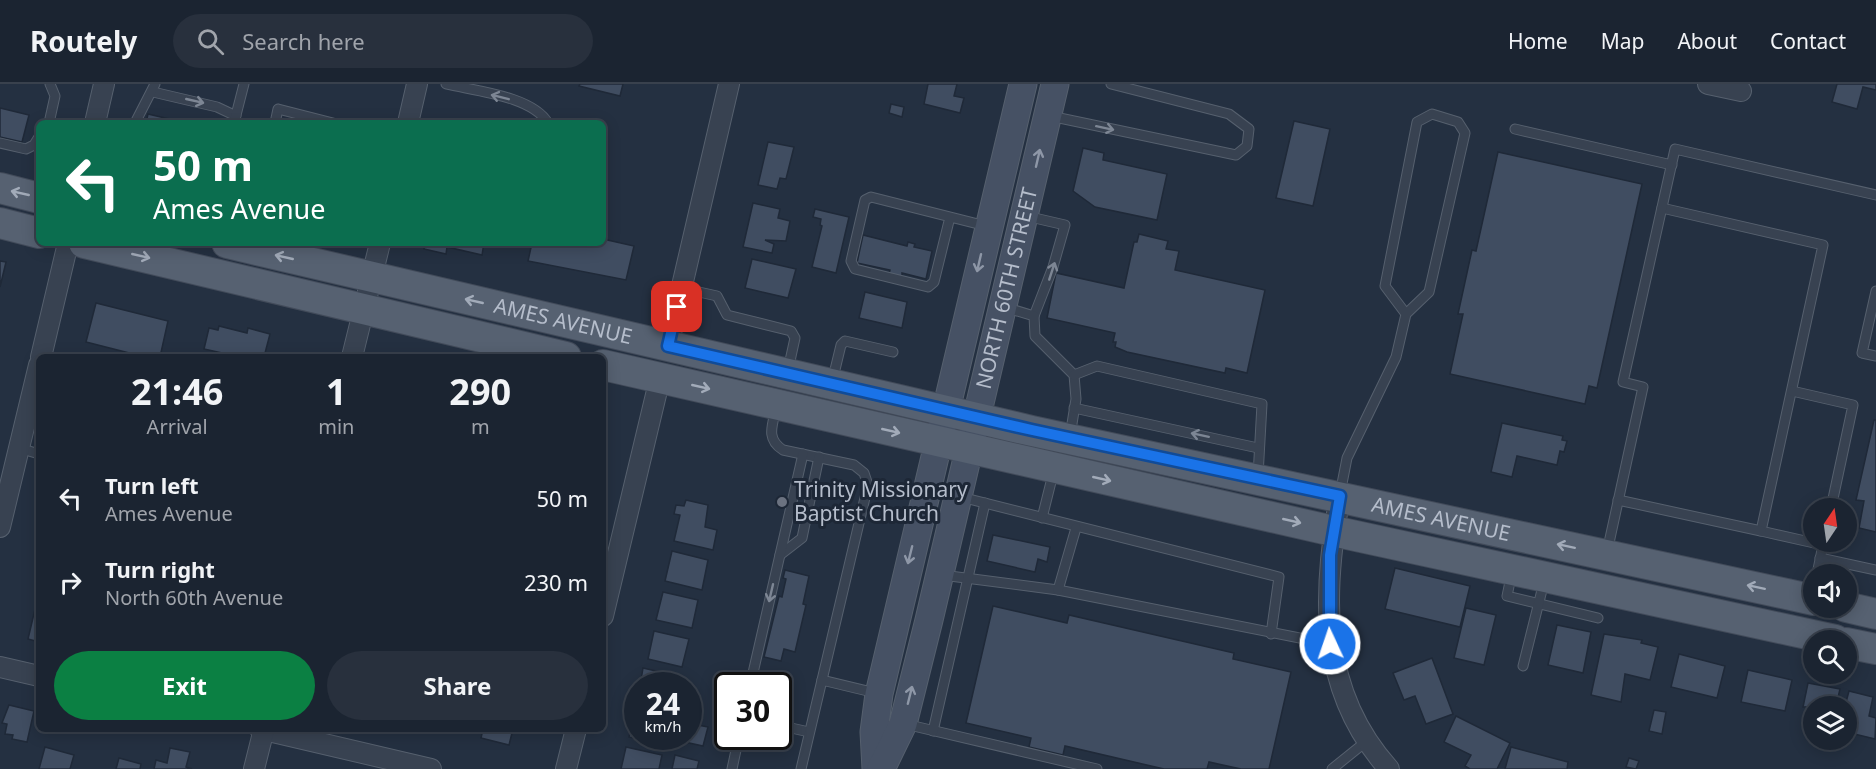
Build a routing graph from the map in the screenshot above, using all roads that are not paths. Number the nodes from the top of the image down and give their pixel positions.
1 (50, 84) edge
2 (104, 84) edge
3 (244, 84) edge
4 (417, 84) edge
5 (446, 84) edge
6 (729, 84) edge
7 (1023, 84) edge
8 (1055, 84) edge
9 (1111, 84) edge
10 (1708, 84) edge
11 (154, 88) edge
12 (1741, 91) dead end
13 (1048, 116) junction
14 (235, 119) edge
15 (50, 120) edge
16 (96, 120) edge
17 (136, 120) edge
18 (276, 120) edge
19 (321, 120) edge
20 (409, 120) edge
21 (546, 120) edge
22 (1515, 129) dead end
23 (36, 142) edge
24 (0, 143) edge
25 (1672, 165) junction
26 (0, 188) edge
27 (1876, 195) edge
28 (36, 197) edge
29 (1662, 208) junction
30 (1026, 216) junction
31 (950, 217) junction
32 (0, 224) edge
33 (988, 226) junction
34 (36, 232) edge
35 (67, 246) edge
36 (97, 246) edge
37 (239, 246) edge
38 (379, 246) edge
39 (372, 278) junction
40 (681, 288) junction
41 (1876, 291) edge
42 (1004, 307) junction
43 (363, 309) junction
44 (1406, 314) junction
45 (1034, 316) junction
46 (668, 346) junction
47 (893, 352) dead end
48 (42, 354) edge
49 (353, 354) edge
50 (553, 354) edge
51 (1876, 356) edge
52 (606, 366) edge
53 (788, 374) junction
54 (1074, 375) junction
55 (36, 377) edge
56 (660, 378) junction
57 (832, 384) junction
58 (1792, 392) junction
59 (777, 405) junction
60 (1074, 408) junction
61 (945, 410) junction
62 (977, 418) junction
63 (1070, 438) junction
64 (938, 441) junction
65 (19, 448) junction
66 (970, 448) junction
67 (1258, 448) junction
68 (36, 453) edge
69 (803, 454) junction
70 (819, 457) junction
71 (1054, 468) junction
72 (1258, 478) junction
73 (1340, 496) junction
74 (959, 497) junction
75 (1833, 498) edge
76 (1618, 500) junction
77 (985, 503) junction
78 (1042, 518) junction
79 (0, 527) edge
80 (1076, 528) junction
81 (1333, 531) junction
82 (1761, 531) junction
83 (1803, 539) edge
84 (1821, 552) edge
85 (780, 555) junction
86 (1606, 555) junction
87 (1820, 558) junction
88 (1819, 564) edge
89 (1876, 570) edge
90 (940, 575) junction
91 (966, 579) junction
92 (1803, 589) edge
93 (1058, 590) junction
94 (1541, 590) junction
95 (606, 603) edge
96 (1857, 610) edge
97 (1876, 614) edge
98 (1598, 618) dead end
99 (1271, 634) junction
100 (1803, 635) edge
101 (1330, 644) junction
102 (1857, 646) edge
103 (1876, 650) edge
104 (1523, 666) dead end
105 (0, 667) edge
106 (753, 672) edge
107 (36, 675) edge
108 (822, 680) junction
109 (879, 694) junction
110 (903, 724) junction
111 (792, 728) edge
112 (933, 730) junction
113 (262, 732) edge
114 (276, 732) edge
115 (575, 732) edge
116 (809, 732) junction
117 (1368, 740) junction
118 (736, 750) edge
119 (254, 769) edge
120 (431, 769) edge
121 (566, 769) edge
122 (732, 769) edge
123 (801, 769) edge
124 (876, 769) edge
125 (881, 769) edge
126 (1097, 769) edge
127 (1332, 769) edge
128 (1389, 769) edge

1 - 15 lane
2 - 16 street
3 - 14 lane
4 - 20 street
21 -> 5 lane
6 - 40 street
7 - 33 main road, NORTH 60TH STREET
8 - 13 main road, NORTH 60TH STREET
13 -> 9 lane
10 - 12 street
11 -> 14 lane
11 - 17 lane
30 -> 13 main road, NORTH 60TH STREET
18 - 19 lane
22 - 25 lane
23 - 24 lane
25 - 27 lane
25 - 29 lane
28 -> 26 main road
29 - 58 lane
29 - 76 lane
30 - 42 main road, NORTH 60TH STREET
45 -> 30 lane
31 - 31 lane
31 - 33 lane
32 - 34 main road
33 -> 61 main road, NORTH 60TH STREET
35 - 48 street
36 -> 43 main road, AMES AVENUE
39 -> 37 main road, AMES AVENUE
38 - 39 street
39 - 43 street
46 -> 39 main road, AMES AVENUE
40 - 46 street
40 - 53 lane
41 - 51 lane
42 - 45 lane
42 - 62 main road, NORTH 60TH STREET
43 - 49 street
43 - 50 main road, AMES AVENUE
44 - 44 lane
44 - 73 lane
45 - 54 lane
46 - 53 main road, AMES AVENUE
47 - 57 lane
52 - 56 main road, AMES AVENUE
53 - 57 main road, AMES AVENUE
54 - 60 lane
54 - 67 lane
55 - 65 street
56 -> 59 main road, AMES AVENUE
56 - 95 street
57 - 61 main road, AMES AVENUE
58 - 75 lane
58 - 82 lane
59 -> 64 main road, AMES AVENUE
59 - 69 lane
60 - 63 lane
67 -> 60 lane
61 - 62 main road, AMES AVENUE
61 - 64 main road, NORTH 60TH STREET
62 - 63 main road, AMES AVENUE
62 - 66 main road, NORTH 60TH STREET
63 - 72 main road, AMES AVENUE
64 - 66 main road, AMES AVENUE
64 -> 109 main road, NORTH 60TH STREET
65 - 68 lane
65 - 79 street
66 - 71 main road, AMES AVENUE
66 - 74 main road, NORTH 60TH STREET
67 - 72 lane
69 - 70 lane
69 - 85 lane
70 - 85 lane
70 - 108 lane
71 - 78 lane
71 -> 81 main road, AMES AVENUE
72 - 73 main road, AMES AVENUE
73 - 81 street
86 -> 73 main road, AMES AVENUE
74 - 77 lane
74 - 90 main road, NORTH 60TH STREET
76 - 82 lane
76 - 86 lane
77 - 78 lane
77 - 91 lane
78 - 80 lane
80 - 93 lane
80 - 99 lane
81 - 94 main road, AMES AVENUE
81 - 101 street
82 - 83 lane
84 - 87 lane
85 -> 106 lane
92 -> 86 main road, AMES AVENUE
87 - 88 lane
87 - 89 lane
90 - 91 lane
110 -> 90 main road, NORTH 60TH STREET
91 - 93 lane
91 - 112 lane
93 - 99 lane
94 - 98 lane
94 - 100 main road, AMES AVENUE
94 - 104 lane
96 - 97 main road
99 - 101 lane
101 - 117 street
102 - 103 main road
105 - 107 street
108 - 109 lane
108 - 116 lane
109 - 124 main road, NORTH 60TH STREET
110 - 112 lane
110 - 125 main road, NORTH 60TH STREET
111 - 116 lane
112 - 126 lane
113 - 119 street
114 - 120 street
115 - 121 street
116 - 123 lane
117 - 127 lane
117 - 128 street
118 - 122 lane

